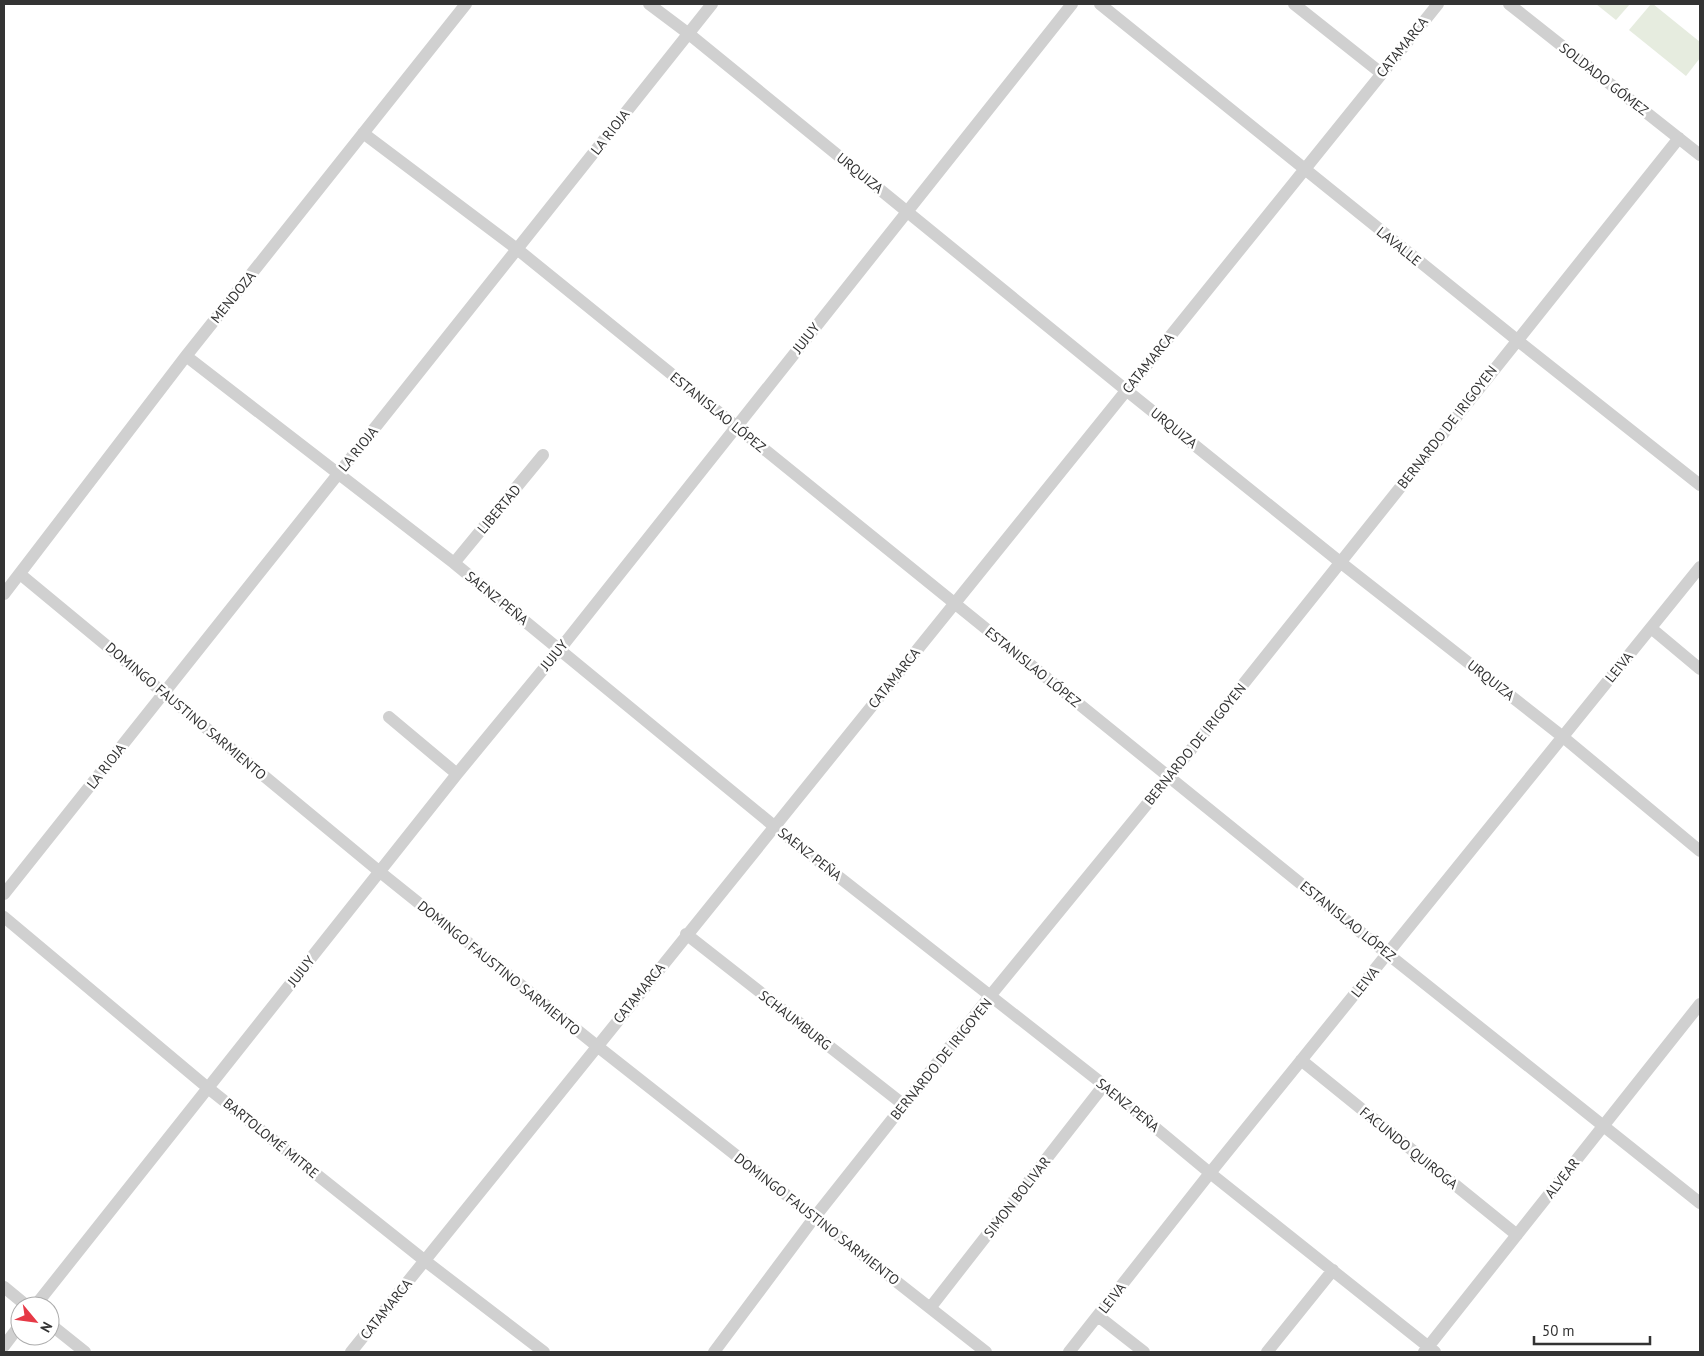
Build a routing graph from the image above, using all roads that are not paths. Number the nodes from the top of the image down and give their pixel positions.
1 (466, 4) edge
2 (649, 4) edge
3 (712, 4) edge
4 (1072, 4) edge
5 (1100, 4) edge
6 (1294, 4) edge
7 (1438, 4) edge
8 (1509, 4) edge
9 (688, 34) junction
10 (1381, 73) junction
11 (363, 133) junction
12 (1679, 138) junction
13 (1700, 154) edge
14 (1304, 170) junction
15 (907, 211) junction
16 (517, 250) junction
17 (1516, 340) junction
18 (186, 356) junction
19 (1126, 390) junction
20 (736, 426) junction
21 (543, 456) dead end
22 (338, 473) junction
23 (1700, 485) edge
24 (1340, 562) junction
25 (454, 563) junction
26 (1700, 567) edge
27 (20, 574) junction
28 (4, 594) edge
29 (954, 604) junction
30 (1651, 628) junction
31 (560, 649) junction
32 (1700, 669) edge
33 (164, 692) junction
34 (389, 716) dead end
35 (1563, 737) junction
36 (457, 774) junction
37 (1170, 776) junction
38 (774, 826) junction
39 (1700, 851) edge
40 (380, 872) junction
41 (4, 894) edge
42 (4, 917) edge
43 (686, 934) junction
44 (1388, 953) junction
45 (990, 996) junction
46 (1700, 1004) edge
47 (597, 1046) junction
48 (1301, 1060) junction
49 (1104, 1085) junction
50 (208, 1088) junction
51 (904, 1105) junction
52 (1604, 1125) junction
53 (1210, 1172) junction
54 (1700, 1203) edge
55 (814, 1218) junction
56 (1517, 1235) junction
57 (424, 1260) junction
58 (1333, 1270) junction
59 (4, 1287) edge
60 (15, 1296) edge
61 (43, 1296) edge
62 (930, 1308) junction
63 (1098, 1316) junction
64 (60, 1332) edge
65 (1429, 1350) edge
66 (85, 1352) edge
67 (350, 1352) edge
68 (544, 1352) edge
69 (714, 1352) edge
70 (986, 1352) edge
71 (1069, 1352) edge
72 (1144, 1352) edge
73 (1267, 1352) edge

1 - 11 street, MENDOZA
2 - 9 street, URQUIZA
3 - 9 street, LA RIOJA
4 - 15 street, JUJUY
5 - 14 street, LAVALLE
6 - 10 street
7 - 10 street, CATAMARCA
8 - 12 street, SOLDADO GÓMEZ
9 - 15 street, URQUIZA
9 - 16 street, LA RIOJA
10 - 14 street, CATAMARCA
11 - 16 street, ESTANISLAO LÓPEZ
11 - 18 street, MENDOZA
12 - 13 street, SOLDADO GÓMEZ
12 - 17 street, BERNARDO DE IRIGOYEN
14 - 17 street, LAVALLE
14 - 19 street, CATAMARCA
15 - 19 street, URQUIZA
15 - 20 street, JUJUY
16 - 20 street, ESTANISLAO LÓPEZ
16 - 22 street, LA RIOJA
17 - 23 street, LAVALLE
17 - 24 street, BERNARDO DE IRIGOYEN
18 - 22 street, SAENZ PEÑA
18 - 27 street, MENDOZA
19 - 24 street, URQUIZA
19 - 29 street, CATAMARCA
20 - 29 street, ESTANISLAO LÓPEZ
20 - 31 street, JUJUY
21 - 25 street, LIBERTAD
22 - 25 street, SAENZ PEÑA
22 - 33 street, LA RIOJA
24 - 35 street, URQUIZA
24 - 37 street, BERNARDO DE IRIGOYEN
25 - 31 street, SAENZ PEÑA
26 - 30 street, LEIVA
27 - 28 street, MENDOZA
27 - 33 street, DOMINGO FAUSTINO SARMIENTO
29 - 37 street, ESTANISLAO LÓPEZ
29 - 38 street, CATAMARCA
30 - 32 street
30 - 35 street, LEIVA
31 - 36 street, JUJUY
31 - 38 street, SAENZ PEÑA
33 - 40 street, DOMINGO FAUSTINO SARMIENTO
33 - 41 street, LA RIOJA
34 - 36 street
35 - 39 street, URQUIZA
35 - 44 street, LEIVA
36 - 40 street, JUJUY
37 - 44 street, ESTANISLAO LÓPEZ
37 - 45 street, BERNARDO DE IRIGOYEN
38 - 43 street, CATAMARCA
38 - 45 street, SAENZ PEÑA
40 - 47 street, DOMINGO FAUSTINO SARMIENTO
40 - 50 street, JUJUY
42 - 50 street, BARTOLOMÉ MITRE
43 - 47 street, CATAMARCA
43 - 51 street, SCHAUMBURG
44 - 48 street, LEIVA
44 - 52 street, ESTANISLAO LÓPEZ
45 - 49 street, SAENZ PEÑA
45 - 51 street, BERNARDO DE IRIGOYEN
46 - 52 street, ALVEAR
47 - 55 street, DOMINGO FAUSTINO SARMIENTO
47 - 57 street, CATAMARCA
48 - 53 street, LEIVA
48 - 56 street, FACUNDO QUIROGA
49 - 53 street, SAENZ PEÑA
49 - 62 street, SIMON BOLIVAR
50 - 57 street, BARTOLOMÉ MITRE
50 - 61 street, JUJUY
51 - 55 street, BERNARDO DE IRIGOYEN
52 - 54 street, ESTANISLAO LÓPEZ
52 - 56 street, ALVEAR
53 - 58 street, SAENZ PEÑA
53 - 63 street, LEIVA
55 - 62 street, DOMINGO FAUSTINO SARMIENTO
55 - 69 street, BERNARDO DE IRIGOYEN
56 - 65 street, ALVEAR
57 - 67 street, CATAMARCA
57 - 68 street, BARTOLOMÉ MITRE
58 - 65 street, SAENZ PEÑA
58 - 73 street
59 - 60 street
62 - 70 street, DOMINGO FAUSTINO SARMIENTO
63 - 71 street, LEIVA
63 - 72 street
64 - 66 street

